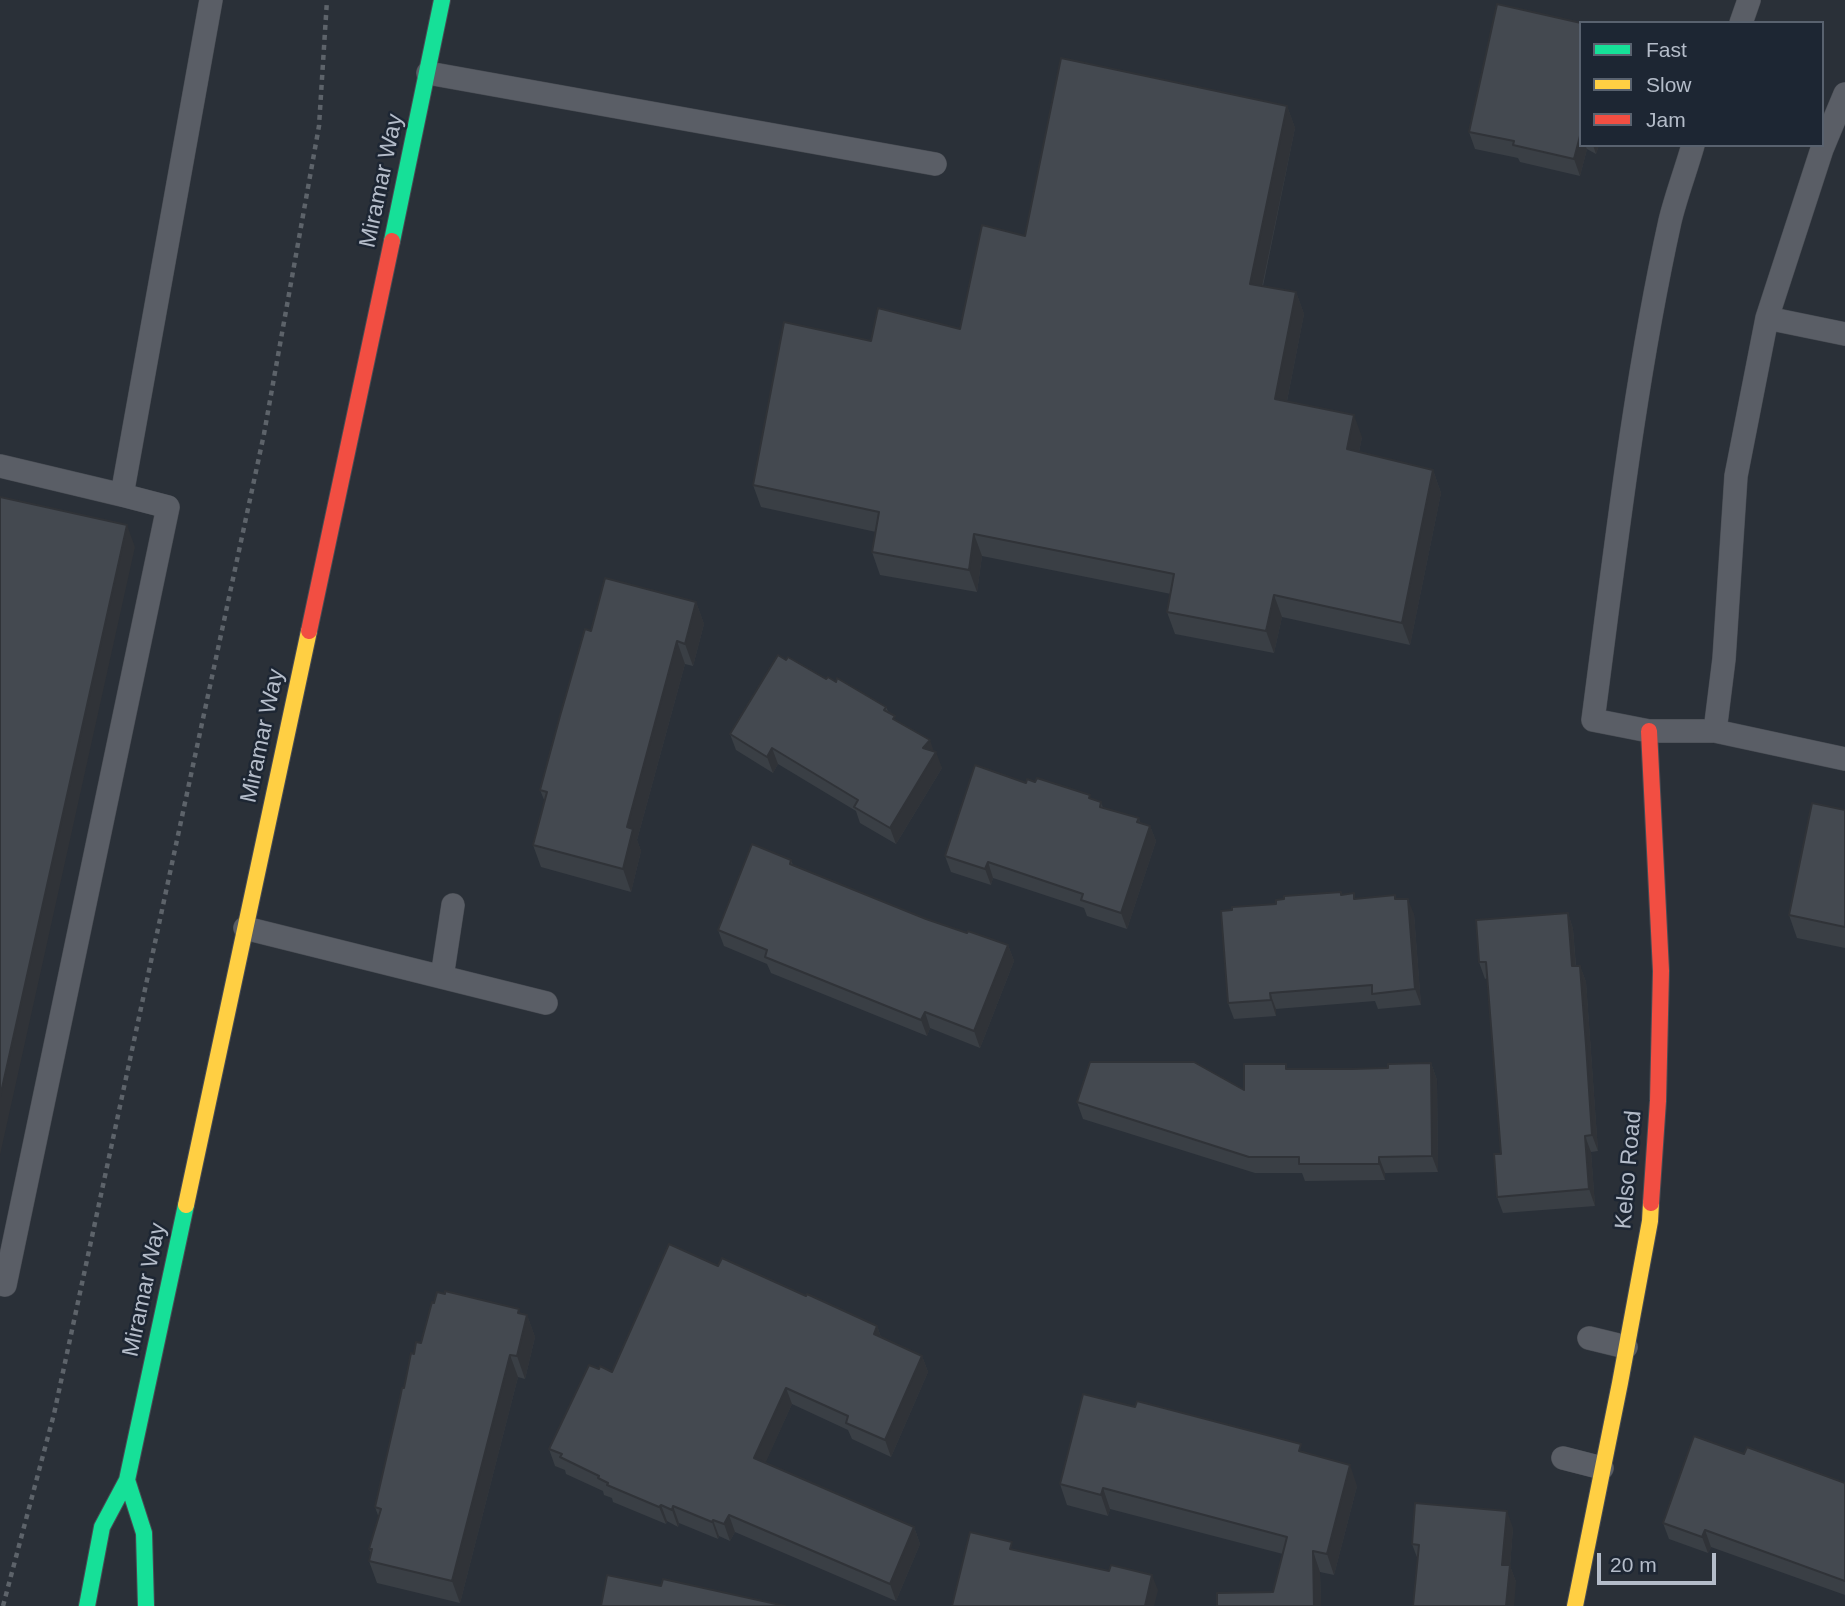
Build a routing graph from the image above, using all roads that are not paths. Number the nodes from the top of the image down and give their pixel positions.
1 (211, 0) edge
2 (442, 0) edge
3 (1749, 0) edge
4 (1742, 21) edge
5 (429, 73) junction
6 (1845, 94) edge
7 (1824, 144) edge
8 (1692, 147) edge
9 (1823, 147) edge
10 (935, 164) dead end
11 (1767, 318) junction
12 (1845, 334) edge
13 (0, 467) edge
14 (122, 495) junction
15 (1649, 731) junction
16 (1715, 732) junction
17 (1845, 759) edge
18 (453, 905) dead end
19 (245, 928) junction
20 (442, 977) junction
21 (546, 1003) dead end
22 (0, 1284) edge
23 (1589, 1338) dead end
24 (1626, 1347) junction
25 (1563, 1458) dead end
26 (1602, 1468) junction
27 (127, 1480) junction
28 (87, 1606) edge
29 (146, 1606) edge
30 (1574, 1606) edge

1 - 14 lane
2 - 5 street, Miramar Way
3 - 4 lane
5 - 10 lane
5 - 19 street, Miramar Way
6 - 7 lane
8 - 15 lane
9 - 11 lane
11 - 12 lane
11 - 16 lane
13 - 14 lane
14 - 22 lane
15 - 16 lane
15 - 24 street, Kelso Road
16 - 17 lane
18 - 20 lane
19 - 20 lane
19 - 27 street, Miramar Way
20 - 21 lane
23 - 24 lane
24 - 26 street, Kelso Road
25 - 26 lane
26 - 30 street, Kelso Road
27 - 28 street, Miramar Way
27 - 29 street, Miramar Way

